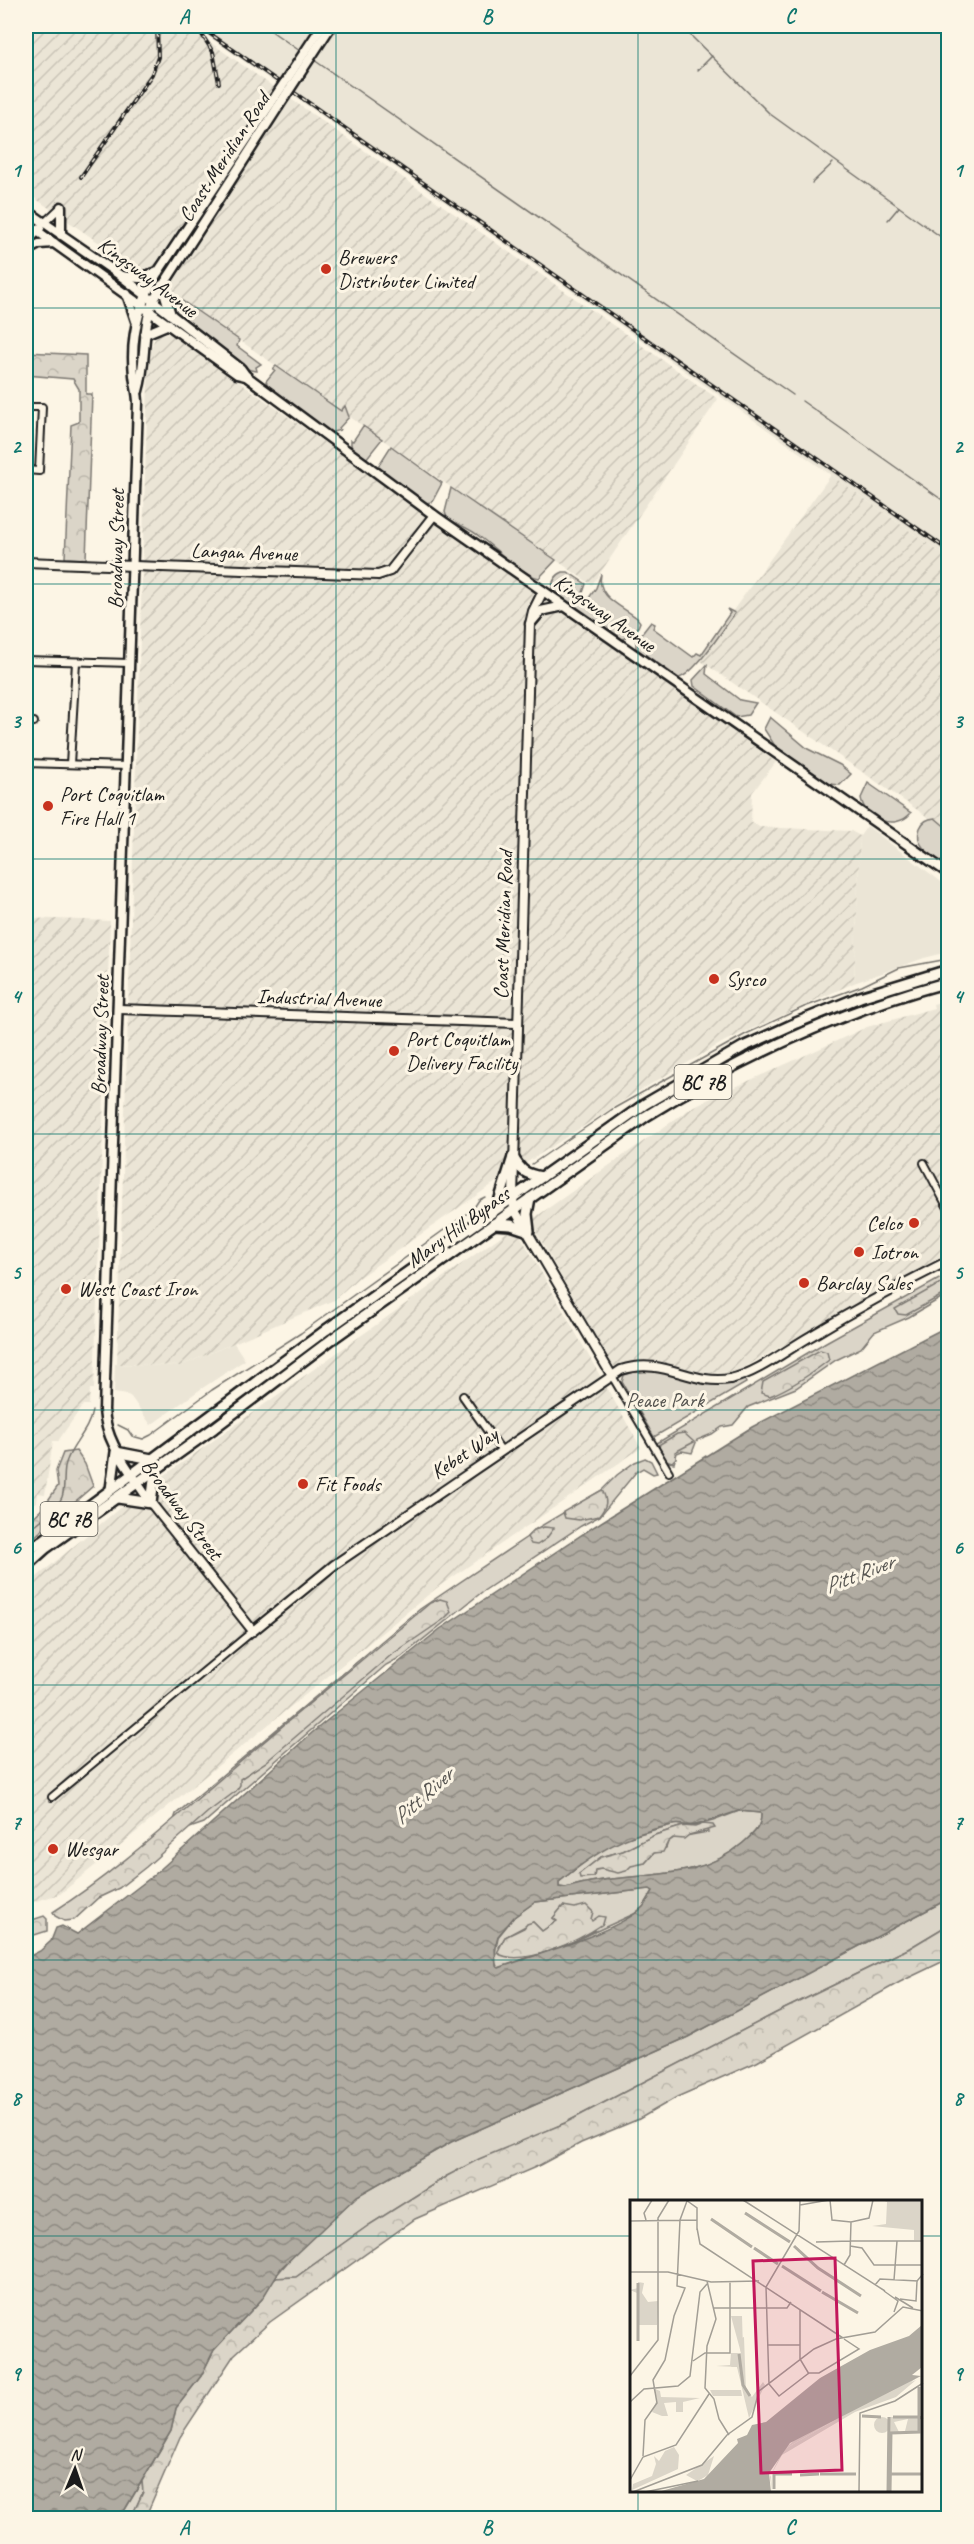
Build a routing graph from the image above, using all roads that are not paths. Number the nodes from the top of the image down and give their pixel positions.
1 (322, 26) edge
2 (331, 26) edge
3 (275, 105) junction
4 (61, 207) joint
5 (26, 210) edge
6 (26, 223) edge
7 (44, 223) junction
8 (37, 231) junction
9 (61, 235) junction
10 (26, 243) edge
11 (54, 243) junction
12 (26, 251) edge
13 (158, 272) junction
14 (121, 276) junction
15 (162, 285) junction
16 (127, 294) junction
17 (143, 300) junction
18 (151, 306) junction
19 (170, 320) junction
20 (136, 321) junction
21 (144, 334) junction
22 (138, 391) junction
23 (26, 406) edge
24 (26, 470) edge
25 (434, 514) junction
26 (26, 562) edge
27 (133, 567) junction
28 (543, 591) junction
29 (564, 606) junction
30 (530, 624) junction
31 (26, 660) edge
32 (76, 662) junction
33 (130, 663) junction
34 (34, 722) dead end
35 (26, 723) edge
36 (26, 763) edge
37 (70, 764) junction
38 (127, 766) junction
39 (948, 873) edge
40 (948, 970) edge
41 (948, 982) edge
42 (119, 1009) junction
43 (517, 1023) junction
44 (513, 1157) junction
45 (924, 1163) dead end
46 (542, 1177) junction
47 (513, 1197) junction
48 (530, 1198) junction
49 (497, 1208) junction
50 (948, 1208) edge
51 (514, 1209) junction
52 (493, 1224) junction
53 (529, 1231) junction
54 (948, 1261) edge
55 (612, 1376) junction
56 (463, 1396) dead end
57 (501, 1450) junction
58 (116, 1452) junction
59 (152, 1459) junction
60 (155, 1472) junction
61 (669, 1472) dead end
62 (131, 1474) junction
63 (138, 1484) junction
64 (111, 1489) junction
65 (118, 1498) junction
66 (151, 1503) junction
67 (26, 1553) edge
68 (26, 1566) edge
69 (253, 1631) junction
70 (52, 1797) dead end

1 - 3 main road, Coast Meridian Road, bridge
2 - 3 main road, Coast Meridian Road, bridge
3 - 13 main road, Coast Meridian Road
3 - 15 main road, Coast Meridian Road
4 - 7 street
4 - 9 main road
5 - 7 main road, Kingsway Avenue
6 - 8 main road, Kingsway Avenue
7 - 8 main road
7 - 9 main road, Kingsway Avenue
8 - 10 main road
8 - 11 main road, Kingsway Avenue
9 - 14 main road, Kingsway Avenue
11 - 12 main road
11 - 16 main road, Kingsway Avenue
13 - 14 main road
13 - 17 main road, Coast Meridian Road
14 - 17 main road, Kingsway Avenue
15 - 18 main road, Coast Meridian Road
15 - 19 main road
16 - 17 main road, Kingsway Avenue
16 - 20 main road
17 - 18 main road, Kingsway Avenue
17 - 20 main road, Broadway Street
18 - 19 main road, Kingsway Avenue
18 - 21 main road, Broadway Street
19 - 21 main road
19 - 25 main road, Kingsway Avenue
20 - 22 main road, Broadway Street
21 - 22 main road, Broadway Street
22 - 27 main road, Broadway Street
23 - 24 street
25 - 27 street, Langan Avenue
25 - 28 main road, Kingsway Avenue
26 - 27 street, Langan Avenue
27 - 33 main road, Broadway Street
28 - 29 main road, Kingsway Avenue
28 - 30 street, Coast Meridian Road
29 - 30 main road
29 - 39 main road, Kingsway Avenue
30 - 43 street, Coast Meridian Road
31 - 32 street
32 - 33 street
32 - 37 street
33 - 38 main road, Broadway Street
34 - 35 street
36 - 37 street
37 - 38 street
38 - 42 main road, Broadway Street
40 - 46 highway, Mary Hill Bypass / BC 7B
41 - 48 highway, Mary Hill Bypass / BC 7B
42 - 43 street, Industrial Avenue
42 - 58 main road, Broadway Street
43 - 44 street, Coast Meridian Road
44 - 46 highway
44 - 47 street, Coast Meridian Road
44 - 49 highway
45 - 50 street
46 - 47 highway, Mary Hill Bypass / BC 7B
47 - 49 highway, Mary Hill Bypass / BC 7B
47 - 51 street, Coast Meridian Road
48 - 51 highway, Mary Hill Bypass / BC 7B
48 - 53 highway
49 - 59 highway, Mary Hill Bypass / BC 7B
51 - 52 highway, Mary Hill Bypass / BC 7B
51 - 53 street, Coast Meridian Road
52 - 53 highway
52 - 60 highway, Mary Hill Bypass / BC 7B
53 - 55 street, Coast Meridian Road
54 - 55 street, Kebet Way
55 - 57 street, Kebet Way
55 - 61 street, Coast Meridian Road
56 - 57 street
57 - 69 street, Kebet Way
58 - 59 highway
58 - 62 main road, Broadway Street
58 - 64 highway
59 - 62 highway, Mary Hill Bypass / BC 7B
60 - 63 highway, Mary Hill Bypass / BC 7B
60 - 66 highway
62 - 63 main road, Broadway Street
62 - 64 highway, Mary Hill Bypass / BC 7B
63 - 65 highway, Mary Hill Bypass / BC 7B
63 - 66 street, Broadway Street
64 - 67 highway, Mary Hill Bypass / BC 7B
65 - 66 highway
65 - 68 highway, Mary Hill Bypass / BC 7B
66 - 69 street, Broadway Street
69 - 70 street, Kebet Way

